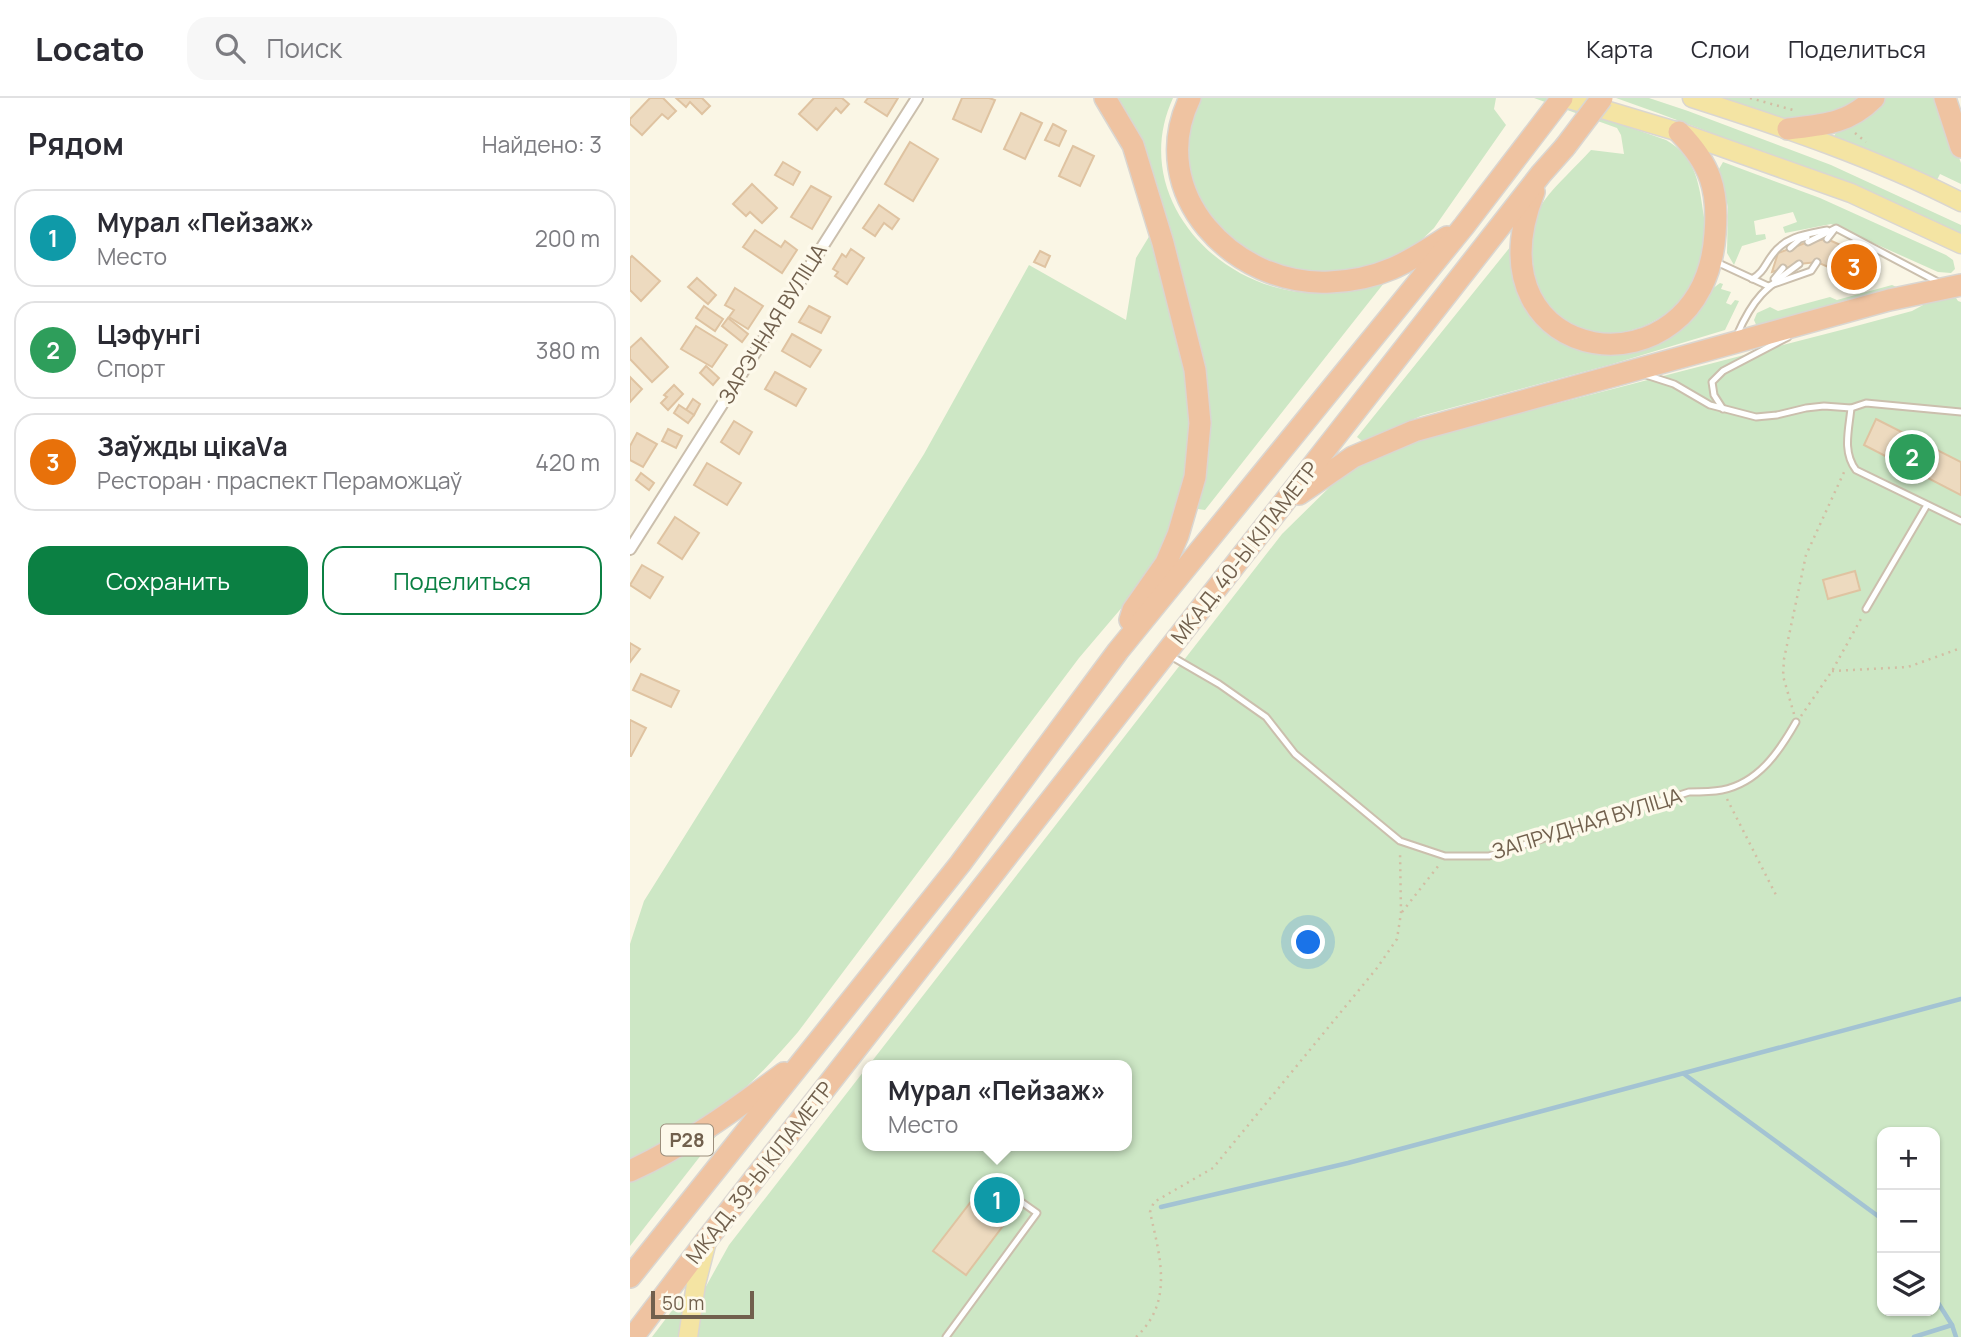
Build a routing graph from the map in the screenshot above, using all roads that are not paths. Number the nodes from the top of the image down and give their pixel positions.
1 (917, 98) edge
2 (1105, 98) edge
3 (1190, 98) edge
4 (1564, 98) edge
5 (1602, 98) edge
6 (1692, 98) edge
7 (1874, 98) edge
8 (1945, 98) edge
9 (1792, 120) junction
10 (1679, 132) junction
11 (1961, 147) edge
12 (1541, 174) junction
13 (1961, 202) edge
14 (1464, 226) junction
15 (1836, 228) junction
16 (1827, 239) dead end
17 (1808, 242) dead end
18 (1961, 244) edge
19 (1790, 248) dead end
20 (1712, 260) junction
21 (1817, 262) dead end
22 (1799, 264) dead end
23 (1783, 268) dead end
24 (1752, 279) junction
25 (1768, 286) junction
26 (1954, 286) edge
27 (1822, 319) junction
28 (1733, 344) junction
29 (1630, 371) junction
30 (1851, 408) junction
31 (1723, 409) junction
32 (1961, 412) edge
33 (1283, 504) junction
34 (1927, 505) junction
35 (1961, 522) edge
36 (630, 550) edge
37 (1867, 609) road end
38 (1118, 652) junction
39 (1167, 653) junction
40 (1796, 722) road end
41 (860, 990) joint
42 (888, 1009) joint
43 (808, 1055) junction
44 (630, 1171) edge
45 (996, 1184) dead end
46 (708, 1238) junction
47 (630, 1277) edge
48 (633, 1337) edge
49 (688, 1337) edge
50 (946, 1337) edge

1 - 36 street, ЗАРЭЧНАЯ ВУЛІЦА
2 - 38 highway
3 - 14 highway
4 - 10 main road
4 - 14 highway, МКАД, 40-Ы КІЛАМЕТР
5 - 12 highway, МКАД, 40-Ы КІЛАМЕТР, bridge
6 - 9 main road
7 - 9 highway
8 - 11 highway
9 - 13 main road
10 - 18 main road
10 - 20 highway
12 - 20 highway
12 - 33 highway, МКАД, 40-Ы КІЛАМЕТР
14 - 38 highway, МКАД, 40-Ы КІЛАМЕТР
15 - 16 lane
15 - 17 lane
15 - 19 lane
15 - 24 lane
15 - 26 lane
20 - 24 lane
21 - 25 lane
22 - 25 lane
23 - 25 lane
24 - 25 lane
25 - 28 lane
26 - 27 highway
27 - 28 highway
27 - 31 lane
28 - 29 highway
29 - 31 lane
29 - 33 highway
30 - 31 lane
30 - 32 lane
30 - 34 lane
33 - 39 highway, МКАД, 40-Ы КІЛАМЕТР
34 - 35 lane
34 - 37 lane
38 - 41 highway, МКАД, 40-Ы КІЛАМЕТР
39 - 40 lane, ЗАПРУДНАЯ ВУЛІЦА
39 - 42 highway, МКАД, 40-Ы КІЛАМЕТР
41 - 43 highway, МКАД, 39-Ы КІЛАМЕТР
42 - 46 highway, МКАД, 39-Ы КІЛАМЕТР
43 - 44 highway, Р28
43 - 47 highway, МКАД, 39-Ы КІЛАМЕТР
45 - 50 lane
46 - 48 highway, МКАД, 39-Ы КІЛАМЕТР
46 - 49 main road

